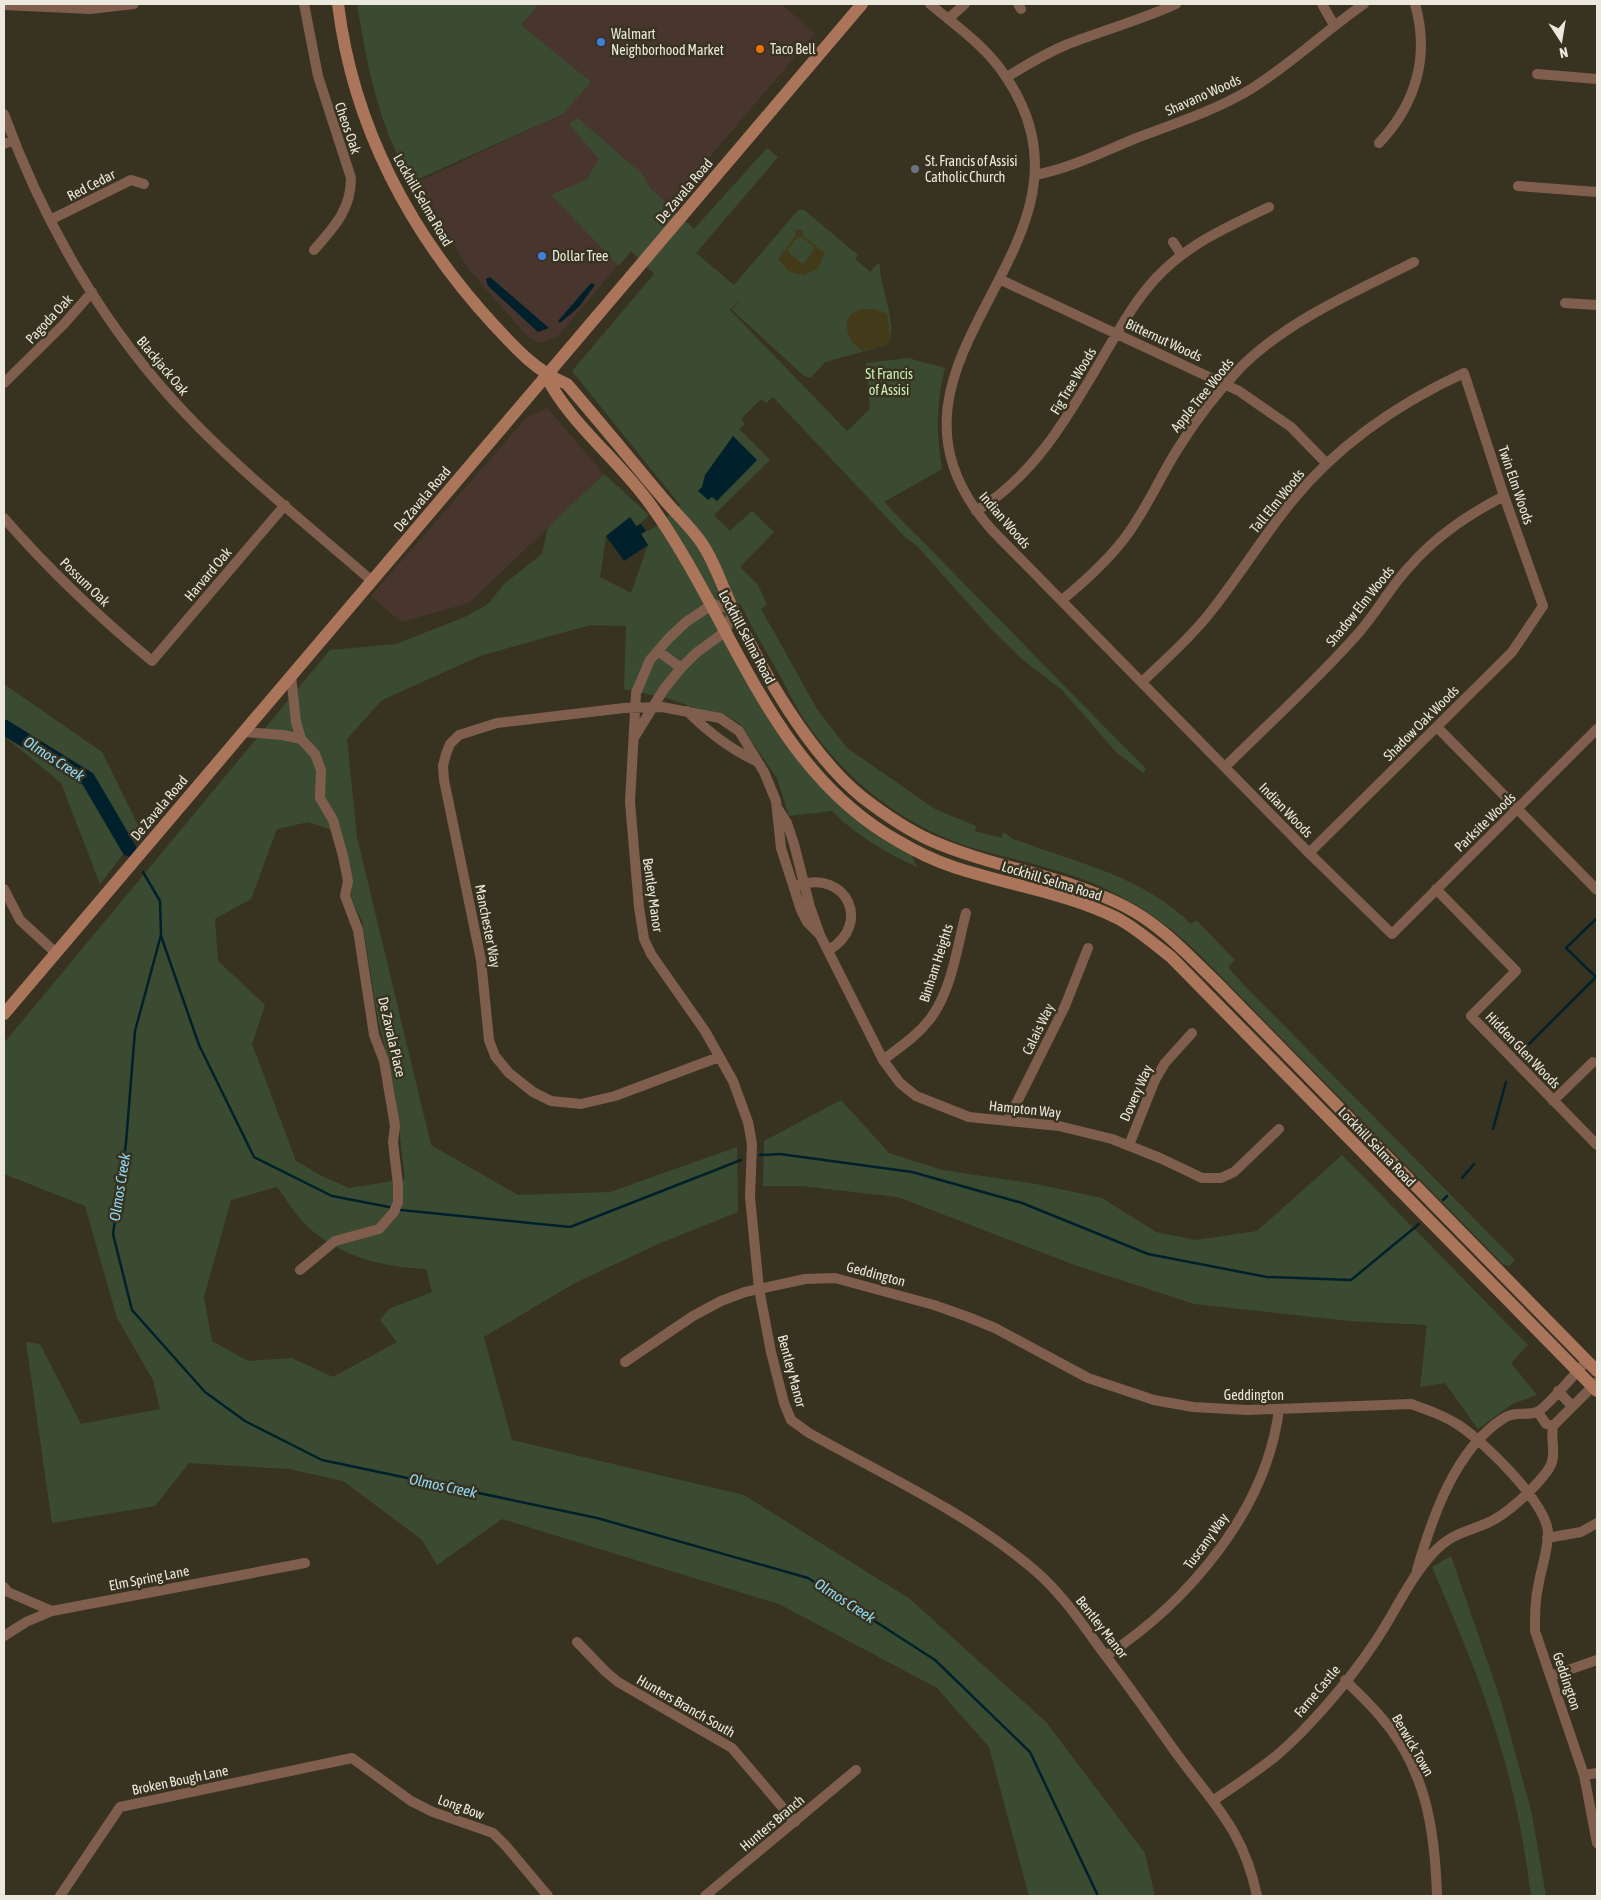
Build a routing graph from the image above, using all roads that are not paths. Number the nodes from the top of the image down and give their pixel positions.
1 (134, 4) edge
2 (304, 4) edge
3 (338, 4) edge
4 (862, 4) edge
5 (930, 4) edge
6 (965, 4) edge
7 (1176, 4) edge
8 (1322, 4) edge
9 (1364, 4) edge
10 (1415, 4) edge
11 (4, 5) edge
12 (948, 19) junction
13 (1334, 25) junction
14 (1538, 74) dead end
15 (1006, 77) junction
16 (1597, 79) edge
17 (4, 114) edge
18 (9, 142) edge
19 (1378, 143) dead end
20 (1035, 176) junction
21 (144, 184) dead end
22 (1518, 186) dead end
23 (1597, 192) edge
24 (1269, 206) dead end
25 (50, 220) junction
26 (1174, 242) dead end
27 (314, 250) dead end
28 (1181, 254) junction
29 (1414, 262) dead end
30 (999, 279) junction
31 (92, 292) junction
32 (1566, 303) dead end
33 (1597, 305) edge
34 (1117, 333) junction
35 (1464, 373) joint
36 (546, 376) junction
37 (4, 384) edge
38 (1227, 385) junction
39 (1327, 464) junction
40 (1504, 496) junction
41 (285, 505) junction
42 (976, 511) junction
43 (4, 518) edge
44 (372, 581) junction
45 (1062, 600) junction
46 (713, 604) junction
47 (1543, 606) joint
48 (733, 610) junction
49 (726, 631) junction
50 (658, 651) junction
51 (152, 660) joint
52 (681, 668) junction
53 (291, 676) junction
54 (1142, 682) junction
55 (654, 707) junction
56 (634, 708) junction
57 (687, 711) junction
58 (1437, 727) junction
59 (1597, 729) edge
60 (244, 732) junction
61 (635, 736) junction
62 (301, 739) junction
63 (756, 761) junction
64 (1224, 766) junction
65 (778, 808) junction
66 (1518, 810) junction
67 (1309, 853) junction
68 (1058, 879) junction
69 (804, 883) junction
70 (794, 887) junction
71 (4, 889) edge
72 (1436, 889) junction
73 (1597, 890) edge
74 (1054, 894) junction
75 (966, 913) dead end
76 (1392, 934) joint
77 (820, 935) junction
78 (1088, 948) dead end
79 (829, 950) junction
80 (56, 953) junction
81 (4, 1014) edge
82 (1192, 1033) dead end
83 (719, 1057) junction
84 (883, 1060) junction
85 (1593, 1062) dead end
86 (1319, 1087) junction
87 (1308, 1097) junction
88 (1554, 1101) junction
89 (1008, 1120) junction
90 (1279, 1129) dead end
91 (1129, 1145) junction
92 (1597, 1145) edge
93 (1469, 1240) junction
94 (1458, 1251) junction
95 (300, 1270) dead end
96 (759, 1289) junction
97 (1587, 1361) junction
98 (625, 1362) dead end
99 (1578, 1371) junction
100 (1597, 1371) edge
101 (1596, 1386) edge
102 (1558, 1391) junction
103 (1572, 1406) junction
104 (1279, 1409) junction
105 (1538, 1412) junction
106 (1553, 1426) junction
107 (1479, 1441) junction
108 (1526, 1492) junction
109 (1597, 1523) edge
110 (1548, 1538) junction
111 (305, 1563) dead end
112 (1415, 1576) junction
113 (4, 1587) edge
114 (52, 1611) junction
115 (4, 1636) edge
116 (577, 1642) dead end
117 (1106, 1656) junction
118 (1597, 1660) edge
119 (1551, 1676) junction
120 (1345, 1680) junction
121 (352, 1758) joint
122 (856, 1770) dead end
123 (1597, 1773) edge
124 (1584, 1775) junction
125 (1214, 1800) junction
126 (794, 1822) junction
127 (1597, 1843) edge
128 (60, 1896) edge
129 (548, 1896) edge
130 (705, 1896) edge
131 (1257, 1896) edge
132 (1437, 1896) edge

1 - 11 street
2 - 27 street, Cheos Oak
3 - 36 main road, Lockhill Selma Road
4 - 36 main road, De Zavala Road
5 - 12 street, Indian Woods
6 - 12 street
7 - 15 street
8 - 13 street
9 - 13 street, Shavano Woods
10 - 19 street
12 - 15 street, Indian Woods
13 - 20 street, Shavano Woods
14 - 16 street
15 - 20 street, Indian Woods
17 - 18 street, Blackjack Oak
18 - 25 street, Blackjack Oak
20 - 30 street, Indian Woods
21 - 25 street, Red Cedar
22 - 23 street
24 - 28 street, Fig Tree Woods
25 - 31 street, Blackjack Oak
26 - 28 street
28 - 34 street, Fig Tree Woods
29 - 38 street, Apple Tree Woods
30 - 34 street, Bitternut Woods
30 - 42 street, Indian Woods
31 - 37 street, Pagoda Oak
31 - 41 street, Blackjack Oak
32 - 33 street
34 - 38 street, Bitternut Woods
34 - 42 street, Fig Tree Woods
35 - 39 street, Tall Elm Woods
35 - 40 street, Twin Elm Woods
36 - 44 main road, De Zavala Road
36 - 46 main road, Lockhill Selma Road
36 - 48 main road, Lockhill Selma Road
38 - 39 street, Bitternut Woods
38 - 45 street, Apple Tree Woods
39 - 54 street, Tall Elm Woods
40 - 47 street, Twin Elm Woods
40 - 64 street, Shadow Elm Woods
41 - 44 street, Blackjack Oak
41 - 51 street, Harvard Oak
42 - 45 street, Indian Woods
43 - 51 street, Possum Oak
44 - 53 main road, De Zavala Road
45 - 54 street, Indian Woods
46 - 48 street
46 - 49 main road, Lockhill Selma Road
46 - 50 street, Bentley Manor
47 - 58 street, Shadow Oak Woods
48 - 49 street
48 - 68 main road, Lockhill Selma Road
49 - 52 street, Bentley Manor
49 - 74 main road, Lockhill Selma Road
50 - 52 street
50 - 56 street, Bentley Manor
52 - 55 street, Bentley Manor
53 - 60 main road, De Zavala Road
53 - 62 street, De Zavala Place
54 - 64 street, Indian Woods
55 - 56 street, Hampton Way
55 - 57 street, Hampton Way
55 - 61 street, Bentley Manor
56 - 61 street, Bentley Manor
56 - 83 street, Manchester Way
57 - 63 street
57 - 63 street, Hampton Way
58 - 66 street
58 - 67 street, Shadow Oak Woods
59 - 66 street, Parksite Woods
60 - 62 street
60 - 80 main road, De Zavala Road
61 - 83 street, Bentley Manor
62 - 95 street, De Zavala Place
63 - 65 street, Hampton Way
64 - 67 street, Indian Woods
65 - 69 street, Hampton Way
65 - 70 street, Hampton Way
66 - 72 street, Parksite Woods
66 - 73 street
67 - 76 street, Indian Woods
68 - 74 street
68 - 86 main road, Lockhill Selma Road
69 - 70 street
69 - 77 street, Hampton Way
69 - 79 street
70 - 77 street, Hampton Way
71 - 80 street
72 - 76 street, Parksite Woods
72 - 88 street, Hidden Glen Woods
74 - 87 main road, Lockhill Selma Road
75 - 84 street, Binham Heights
77 - 79 street, Hampton Way
78 - 89 street, Calais Way
79 - 84 street, Hampton Way
80 - 81 main road, De Zavala Road
82 - 91 street, Dovery Way
83 - 96 street, Bentley Manor
84 - 89 street, Hampton Way
85 - 88 street
86 - 87 street
86 - 93 main road, Lockhill Selma Road
87 - 94 main road, Lockhill Selma Road
88 - 92 street, Hidden Glen Woods
89 - 91 street, Hampton Way
90 - 91 street, Hampton Way
93 - 94 street
93 - 97 main road, Lockhill Selma Road
94 - 99 main road, Lockhill Selma Road
96 - 98 street, Geddington
96 - 104 street, Geddington
96 - 117 street, Bentley Manor
97 - 99 street
97 - 100 main road, Lockhill Selma Road
99 - 101 main road, Lockhill Selma Road
99 - 102 street
101 - 103 street
102 - 103 street
102 - 105 street
103 - 106 street
104 - 107 street, Geddington
104 - 117 street, Tuscany Way
105 - 106 street
105 - 107 street, Farne Castle
106 - 108 street, Farne Castle
107 - 108 street, Geddington
107 - 112 street, Farne Castle
108 - 110 street, Geddington
108 - 112 street, Farne Castle
109 - 110 street
110 - 119 street, Geddington
111 - 114 street, Elm Spring Lane
112 - 120 street, Farne Castle
113 - 114 street
114 - 115 street, Elm Spring Lane
116 - 126 street, Hunters Branch South
117 - 125 street, Bentley Manor
118 - 119 street
119 - 124 street, Geddington
120 - 125 street, Farne Castle
120 - 132 street, Berwick Town
121 - 128 street, Broken Bough Lane
121 - 129 street, Long Bow
122 - 126 street, Hunters Branch
123 - 124 street
124 - 127 street, Geddington
125 - 131 street, Bentley Manor
126 - 130 street, Hunters Branch

